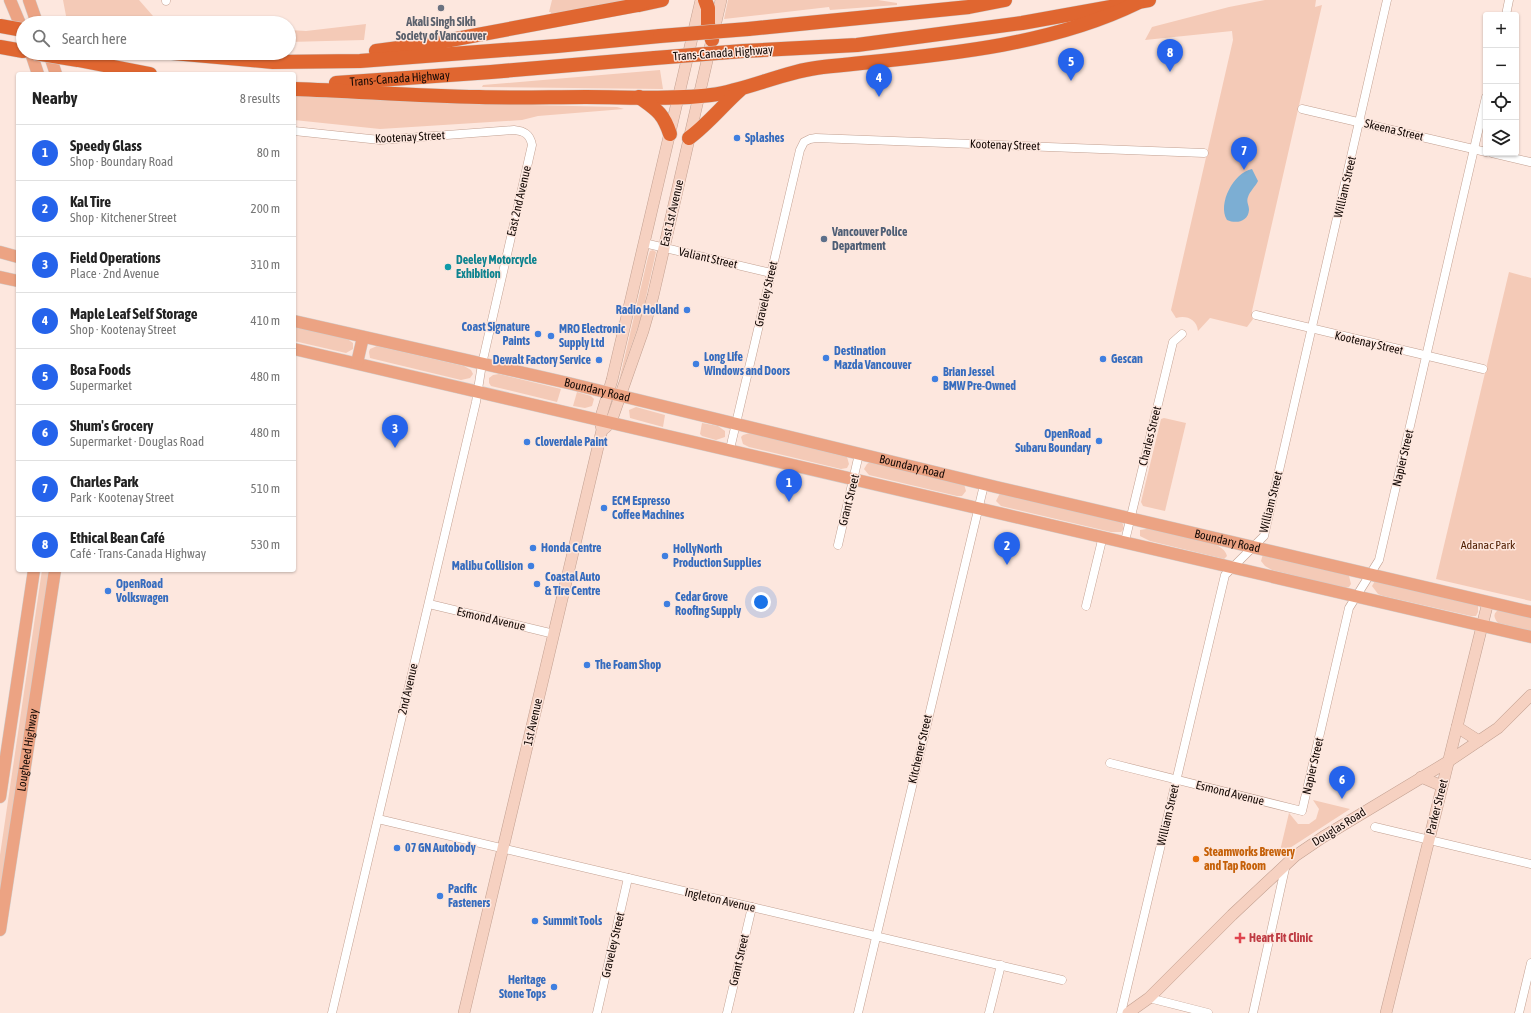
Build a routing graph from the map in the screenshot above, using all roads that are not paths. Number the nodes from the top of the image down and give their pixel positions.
1 (10, 0) edge
2 (29, 0) edge
3 (662, 0) edge
4 (701, 0) edge
5 (705, 0) edge
6 (721, 0) edge
7 (1005, 0) edge
8 (1387, 0) edge
9 (1509, 0) edge
10 (1143, 1) edge
11 (642, 2) edge
12 (1507, 12) edge
13 (17, 16) edge
14 (35, 16) edge
15 (0, 26) edge
16 (16, 29) edge
17 (712, 40) junction
18 (0, 47) edge
19 (16, 50) edge
20 (296, 59) edge
21 (33, 60) edge
22 (51, 60) edge
23 (78, 60) edge
24 (251, 60) edge
25 (290, 60) edge
26 (273, 62) junction
27 (37, 72) edge
28 (55, 72) edge
29 (140, 72) edge
30 (296, 87) edge
31 (296, 87) edge
32 (740, 90) junction
33 (699, 96) junction
34 (639, 97) junction
35 (678, 97) junction
36 (1302, 109) dead end
37 (1483, 110) edge
38 (1360, 122) junction
39 (296, 131) edge
40 (525, 133) joint
41 (670, 134) junction
42 (690, 138) junction
43 (807, 140) joint
44 (1474, 149) junction
45 (1483, 151) edge
46 (1204, 153) dead end
47 (1505, 156) edge
48 (1530, 162) edge
49 (644, 243) junction
50 (664, 248) junction
51 (0, 252) edge
52 (16, 256) edge
53 (771, 273) junction
54 (0, 277) edge
55 (16, 281) edge
56 (1256, 315) dead end
57 (296, 321) edge
58 (1312, 329) junction
59 (1182, 334) dead end
60 (363, 337) junction
61 (296, 349) edge
62 (1426, 356) junction
63 (357, 363) junction
64 (482, 364) junction
65 (1483, 369) dead end
66 (478, 391) junction
67 (614, 395) junction
68 (604, 424) junction
69 (736, 424) junction
70 (730, 450) junction
71 (860, 454) junction
72 (854, 479) junction
73 (984, 484) junction
74 (979, 508) junction
75 (1130, 518) junction
76 (1103, 536) junction
77 (1125, 541) junction
78 (838, 545) dead end
79 (1255, 547) junction
80 (1234, 567) junction
81 (34, 572) edge
82 (55, 572) edge
83 (1371, 574) junction
84 (1357, 595) junction
85 (1488, 602) junction
86 (428, 604) junction
87 (1086, 606) dead end
88 (1531, 612) edge
89 (1482, 626) junction
90 (554, 634) junction
91 (1531, 637) edge
92 (1531, 695) edge
93 (1458, 728) junction
94 (1479, 741) junction
95 (1449, 761) junction
96 (1110, 763) dead end
97 (1421, 777) junction
98 (1176, 779) junction
99 (1442, 786) junction
100 (0, 797) edge
101 (1302, 812) joint
102 (378, 819) junction
103 (1375, 827) dead end
104 (1429, 838) junction
105 (503, 848) junction
106 (1286, 864) junction
107 (1531, 864) edge
108 (628, 878) junction
109 (752, 907) junction
110 (0, 930) edge
111 (876, 936) junction
112 (1531, 963) edge
113 (1001, 965) junction
114 (1062, 980) dead end
115 (1149, 998) junction
116 (332, 1013) edge
117 (464, 1013) edge
118 (597, 1013) edge
119 (727, 1013) edge
120 (858, 1013) edge
121 (990, 1013) edge
122 (1121, 1013) edge
123 (1128, 1013) edge
124 (1208, 1013) edge
125 (1253, 1013) edge
126 (1386, 1013) edge
127 (1519, 1013) edge

1 - 13 main road
2 - 14 main road
3 - 11 highway
4 - 35 street, East 1st Avenue
5 - 17 highway
6 - 17 street, East 1st Avenue
7 - 26 highway, Trans-Canada Highway, bridge
8 - 38 street, William Street
9 - 12 street
10 - 30 highway, Trans-Canada Highway, bridge
10 - 32 highway
11 - 20 highway
15 - 16 highway, bridge
17 - 33 street, East 1st Avenue
18 - 19 highway
21 - 27 main road
22 - 28 main road
23 - 29 highway, bridge
24 - 26 highway, Trans-Canada Highway
25 - 26 highway
31 - 34 highway
32 - 33 highway
32 - 42 highway
33 - 35 highway
33 - 42 street, East 1st Avenue
34 - 35 highway
34 - 41 highway
35 - 41 street, East 1st Avenue
36 - 38 street, Skeena Street
37 - 44 street, Napier Street
38 - 44 street, Skeena Street
38 - 58 street, William Street
39 - 40 street, Kootenay Street
40 - 64 street, East 2nd Avenue
41 - 49 street, East 1st Avenue
42 - 50 street, East 1st Avenue
43 - 46 street, Kootenay Street
43 - 53 street, Graveley Street
44 - 45 street, Skeena Street
44 - 62 street, Napier Street
47 - 48 street
49 - 50 street, Valiant Street
49 - 67 street, East 1st Avenue
50 - 53 street, Valiant Street
50 - 67 street, East 1st Avenue
51 - 52 main road
53 - 69 street, Graveley Street
54 - 55 main road
56 - 58 street, Kootenay Street
57 - 60 main road, Boundary Road
58 - 62 street, Kootenay Street
58 - 79 street, William Street
59 - 75 street, Charles Street
60 - 63 main road
60 - 64 main road, Boundary Road
61 - 63 main road, Boundary Road
62 - 65 street, Kootenay Street
62 - 83 street, Napier Street
63 - 66 main road, Boundary Road
64 - 66 street, 2nd Avenue
64 - 67 main road, Boundary Road
66 - 68 main road, Boundary Road
66 - 86 street, 2nd Avenue
67 - 68 street, East 1st Avenue
67 - 69 main road, Boundary Road
68 - 70 main road, Boundary Road
68 - 90 street, 1st Avenue
69 - 70 street, Graveley Street
69 - 71 main road, Boundary Road
70 - 72 main road, Boundary Road
71 - 72 street, Grant Street
71 - 73 main road, Boundary Road
72 - 74 main road, Boundary Road
72 - 78 street, Grant Street
73 - 74 street, Kitchener Street
73 - 75 main road, Boundary Road
74 - 76 main road, Boundary Road
74 - 111 street, Kitchener Street
75 - 77 street, Charles Street
75 - 79 main road, Boundary Road
76 - 77 main road, Boundary Road
76 - 87 street
77 - 80 main road, Boundary Road
79 - 80 street, William Street
79 - 83 main road, Boundary Road
80 - 84 main road, Boundary Road
80 - 98 street, William Street
81 - 100 main road, Lougheed Highway
82 - 110 main road, Lougheed Highway
83 - 84 street, Napier Street
83 - 85 main road, Boundary Road
84 - 89 main road, Boundary Road
84 - 101 street, Napier Street
85 - 88 main road, Boundary Road
85 - 89 street, Parker Street
86 - 90 street, Esmond Avenue
86 - 102 street, 2nd Avenue
89 - 91 main road, Boundary Road
89 - 93 street, Parker Street
90 - 105 street, 1st Avenue
92 - 94 street, Douglas Road
93 - 94 street
93 - 95 street, Parker Street
94 - 95 street, Douglas Road
95 - 97 street, Douglas Road
95 - 99 street, Parker Street
96 - 98 street, Esmond Avenue
97 - 99 street
97 - 106 street, Douglas Road
98 - 101 street, Esmond Avenue
98 - 122 street, William Street
99 - 104 street, Parker Street
102 - 105 street, Ingleton Avenue
102 - 116 street, 2nd Avenue
103 - 104 street
104 - 107 street
104 - 126 street, Parker Street
105 - 108 street, Ingleton Avenue
105 - 117 street, 1st Avenue
106 - 115 street, Douglas Road
106 - 125 street
108 - 109 street, Ingleton Avenue
108 - 118 street, Graveley Street
109 - 111 street, Ingleton Avenue
109 - 119 street, Grant Street
111 - 113 street, Ingleton Avenue
111 - 120 street, Kitchener Street
112 - 127 street
113 - 114 street, Ingleton Avenue
113 - 121 street
115 - 123 street, Douglas Road
115 - 124 street

